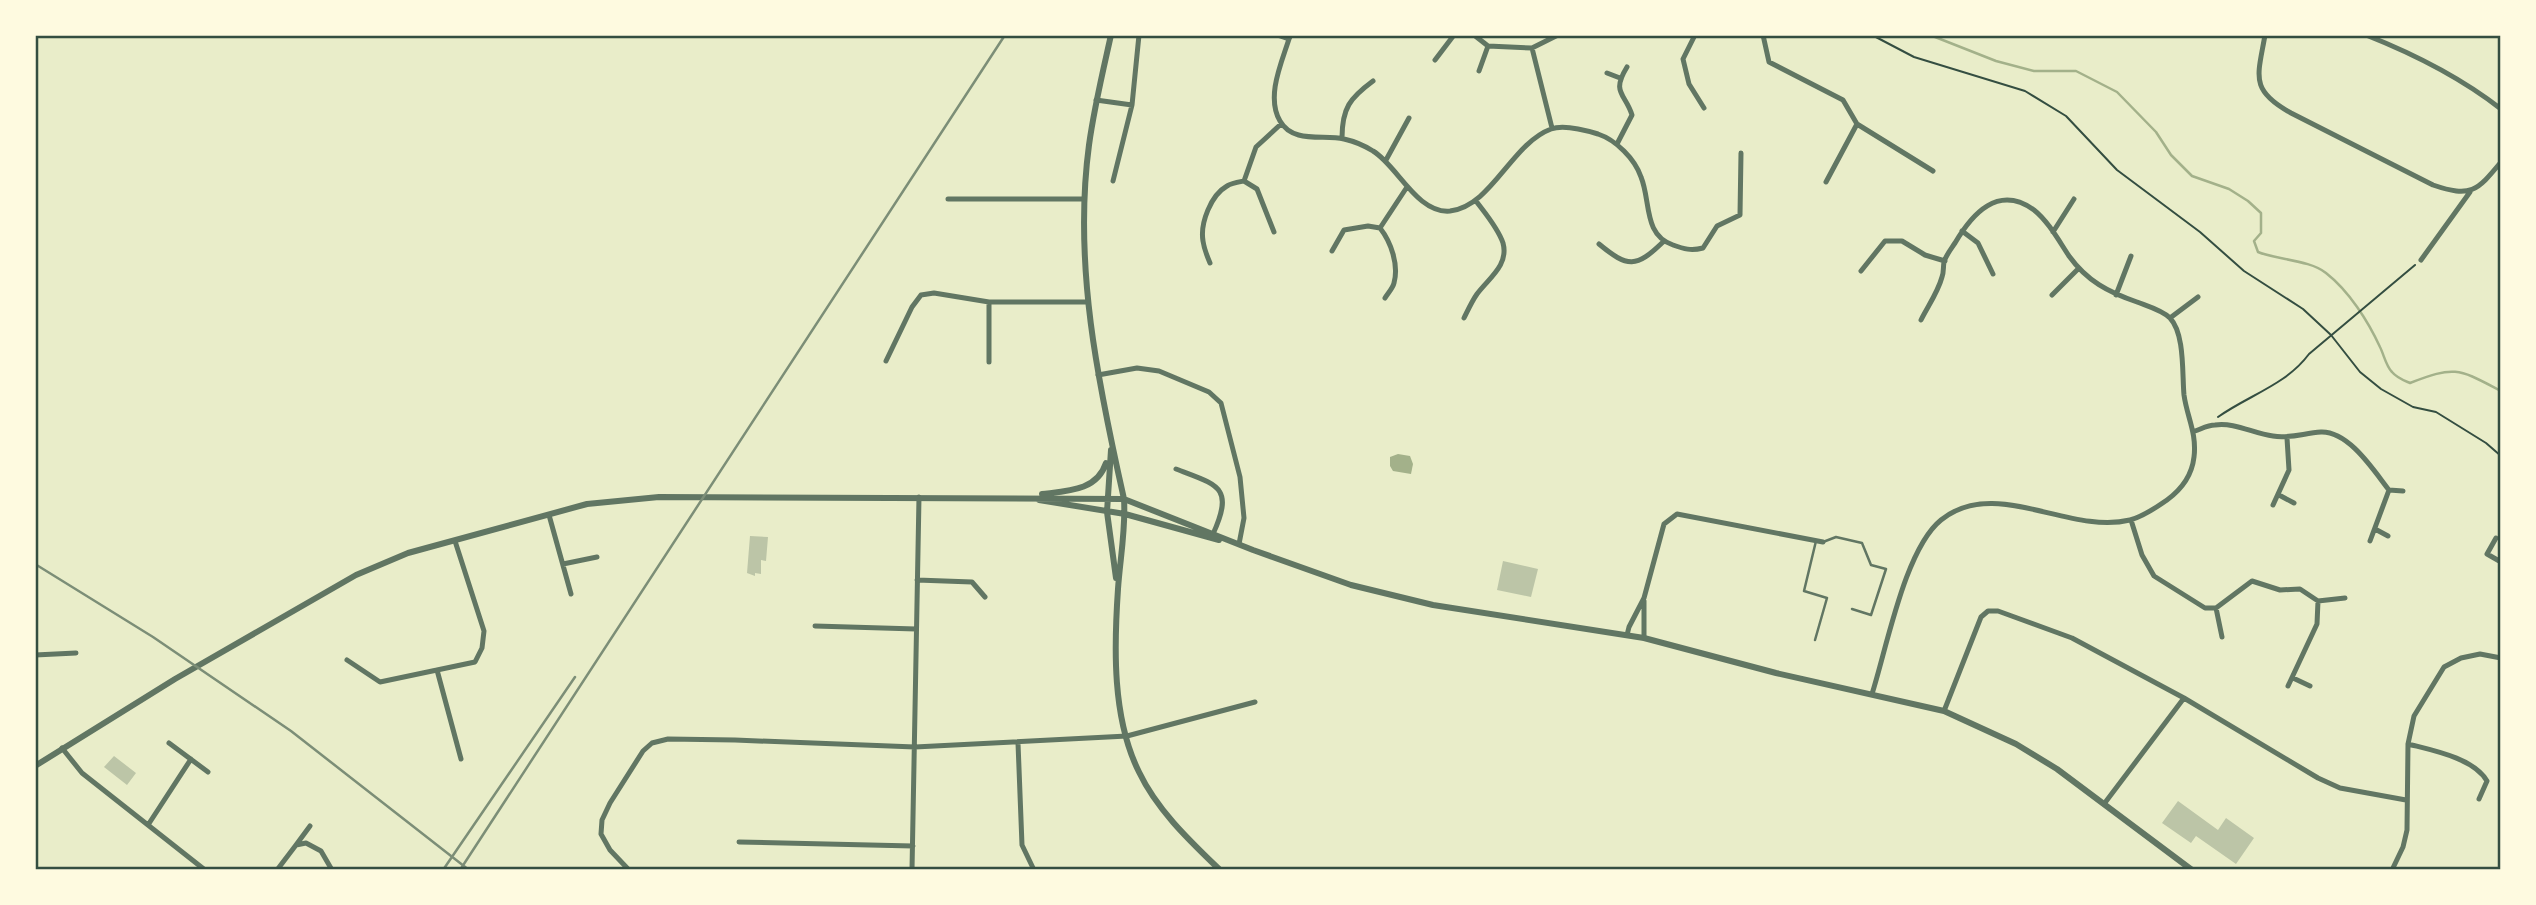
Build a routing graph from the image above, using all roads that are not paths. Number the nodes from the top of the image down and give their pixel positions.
1 (1111, 35) edge
2 (1139, 35) edge
3 (1277, 35) edge
4 (1454, 35) edge
5 (1474, 35) edge
6 (1558, 35) edge
7 (1695, 35) edge
8 (1763, 35) edge
9 (2265, 35) edge
10 (2366, 35) edge
11 (1290, 37) edge
12 (1488, 47) junction
13 (1532, 48) junction
14 (1436, 60) dead end
15 (1626, 67) dead end
16 (1479, 71) dead end
17 (1607, 73) dead end
18 (1620, 78) junction
19 (1373, 81) dead end
20 (1096, 100) junction
21 (1132, 105) junction
22 (1704, 108) dead end
23 (2501, 109) edge
24 (1409, 118) dead end
25 (1281, 124) junction
26 (1857, 124) junction
27 (1552, 128) junction
28 (1342, 138) junction
29 (1617, 144) junction
30 (1741, 153) dead end
31 (1386, 160) junction
32 (2501, 162) edge
33 (1933, 171) dead end
34 (1112, 181) dead end
35 (1244, 181) junction
36 (1826, 182) dead end
37 (1406, 187) junction
38 (2470, 192) junction
39 (948, 199) dead end
40 (1084, 199) junction
41 (2074, 199) dead end
42 (1476, 201) junction
43 (1380, 228) junction
44 (1962, 231) junction
45 (1274, 232) dead end
46 (2053, 232) junction
47 (1663, 242) junction
48 (1599, 244) dead end
49 (1332, 251) dead end
50 (2131, 256) dead end
51 (2421, 260) road end
52 (1945, 261) junction
53 (1210, 262) dead end
54 (2078, 269) junction
55 (1861, 271) dead end
56 (1993, 274) dead end
57 (2052, 295) dead end
58 (2116, 295) junction
59 (2198, 297) dead end
60 (1385, 298) dead end
61 (989, 302) junction
62 (1087, 302) junction
63 (1464, 318) dead end
64 (2171, 318) junction
65 (1922, 320) dead end
66 (886, 360) dead end
67 (989, 362) dead end
68 (1098, 375) junction
69 (2194, 431) junction
70 (2287, 438) junction
71 (1111, 444) junction
72 (1176, 469) dead end
73 (2389, 491) junction
74 (2403, 491) dead end
75 (2279, 495) junction
76 (1016, 496) junction
77 (919, 497) junction
78 (1107, 498) junction
79 (1124, 499) junction
80 (2294, 503) dead end
81 (2273, 505) dead end
82 (1107, 512) junction
83 (549, 514) junction
84 (1125, 514) junction
85 (2131, 520) junction
86 (2375, 529) junction
87 (1213, 534) junction
88 (2388, 537) dead end
89 (2496, 538) dead end
90 (455, 541) junction
91 (2370, 541) dead end
92 (1820, 542) junction
93 (1239, 544) junction
94 (1253, 550) junction
95 (597, 557) dead end
96 (2501, 562) edge
97 (563, 564) junction
98 (2249, 572) dead end
99 (918, 580) junction
100 (2252, 581) junction
101 (1118, 590) junction
102 (571, 594) dead end
103 (985, 597) dead end
104 (1644, 598) junction
105 (2345, 598) dead end
106 (2318, 601) junction
107 (2216, 608) junction
108 (1852, 609) dead end
109 (815, 626) dead end
110 (916, 629) junction
111 (1627, 635) junction
112 (2222, 637) dead end
113 (1644, 638) junction
114 (1815, 640) dead end
115 (76, 653) dead end
116 (35, 655) edge
117 (2501, 659) edge
118 (347, 660) dead end
119 (437, 670) junction
120 (2293, 678) junction
121 (2288, 686) dead end
122 (2309, 686) dead end
123 (1872, 694) junction
124 (2184, 698) junction
125 (1255, 702) dead end
126 (1944, 711) junction
127 (1127, 736) junction
128 (169, 743) dead end
129 (1018, 743) junction
130 (2408, 744) junction
131 (915, 747) junction
132 (62, 748) junction
133 (191, 759) junction
134 (461, 759) dead end
135 (35, 765) edge
136 (208, 772) dead end
137 (2479, 799) dead end
138 (2406, 800) junction
139 (2104, 804) junction
140 (148, 825) junction
141 (310, 826) dead end
142 (739, 842) dead end
143 (296, 845) junction
144 (913, 846) junction
145 (205, 870) edge
146 (277, 870) edge
147 (332, 870) edge
148 (629, 870) edge
149 (912, 870) edge
150 (1034, 870) edge
151 (1220, 870) edge
152 (2192, 870) edge
153 (2392, 870) edge

1 - 20 street
2 - 21 street
3 - 11 street
4 - 14 street
5 - 12 street
6 - 13 street
7 - 22 street
8 - 26 street
9 - 38 street
10 - 23 street
11 - 25 street
12 - 13 street
12 - 16 street
13 - 27 street
15 - 18 street
17 - 18 street
18 - 29 street
19 - 28 street
20 - 21 street
20 - 40 street
21 - 34 street
24 - 31 street
25 - 28 street
25 - 35 street
26 - 33 street
26 - 36 street
27 - 29 street
27 - 42 street
28 - 31 street
29 - 47 street
30 - 47 street
31 - 37 street
32 - 38 street
35 - 45 street
35 - 53 street
37 - 42 street
37 - 43 street
38 - 51 street
39 - 40 street
40 - 62 street
41 - 46 street
42 - 63 street
43 - 49 street
43 - 60 street
44 - 46 street
44 - 52 street
44 - 56 street
46 - 54 street
47 - 48 street
50 - 58 street
52 - 55 street
52 - 65 street
54 - 57 street
54 - 58 street
58 - 64 street
59 - 64 street
61 - 62 street
61 - 66 street
61 - 67 street
62 - 68 street
64 - 69 street
68 - 71 street
68 - 93 street
69 - 70 street
69 - 85 street
70 - 73 street
70 - 75 street
71 - 76 street
71 - 78 street
71 - 79 street
72 - 87 street
73 - 74 street
73 - 86 street
75 - 80 street
75 - 81 street
76 - 77 street
76 - 78 street
76 - 82 street
77 - 83 street
77 - 99 street
78 - 79 street
78 - 82 street
79 - 84 street
79 - 87 street
82 - 84 street
82 - 101 street
83 - 90 street
83 - 97 street
84 - 94 street
84 - 101 street
85 - 107 street
85 - 123 street
86 - 88 street
86 - 91 street
87 - 93 street
89 - 96 street
90 - 119 street
90 - 132 street
92 - 104 street
92 - 108 lane
92 - 114 lane
93 - 94 street
94 - 111 street
95 - 97 street
97 - 102 street
98 - 100 street
99 - 103 street
99 - 110 street
100 - 106 street
100 - 107 street
101 - 127 street
104 - 111 street
104 - 113 street
105 - 106 street
106 - 120 street
107 - 112 street
109 - 110 street
110 - 131 street
111 - 113 street
113 - 123 street
115 - 116 street
117 - 130 street
118 - 119 street
119 - 134 street
120 - 121 street
120 - 122 street
123 - 126 street
124 - 126 street
124 - 138 street
124 - 139 street
125 - 127 street
126 - 139 street
127 - 129 street
127 - 151 street
128 - 133 street
129 - 131 street
129 - 150 street
130 - 137 street
130 - 138 street
131 - 144 street
131 - 148 street
132 - 135 street
132 - 140 street
133 - 136 street
133 - 140 street
138 - 153 street
139 - 152 street
140 - 145 street
141 - 143 street
142 - 144 street
143 - 146 street
143 - 147 street
144 - 149 street

